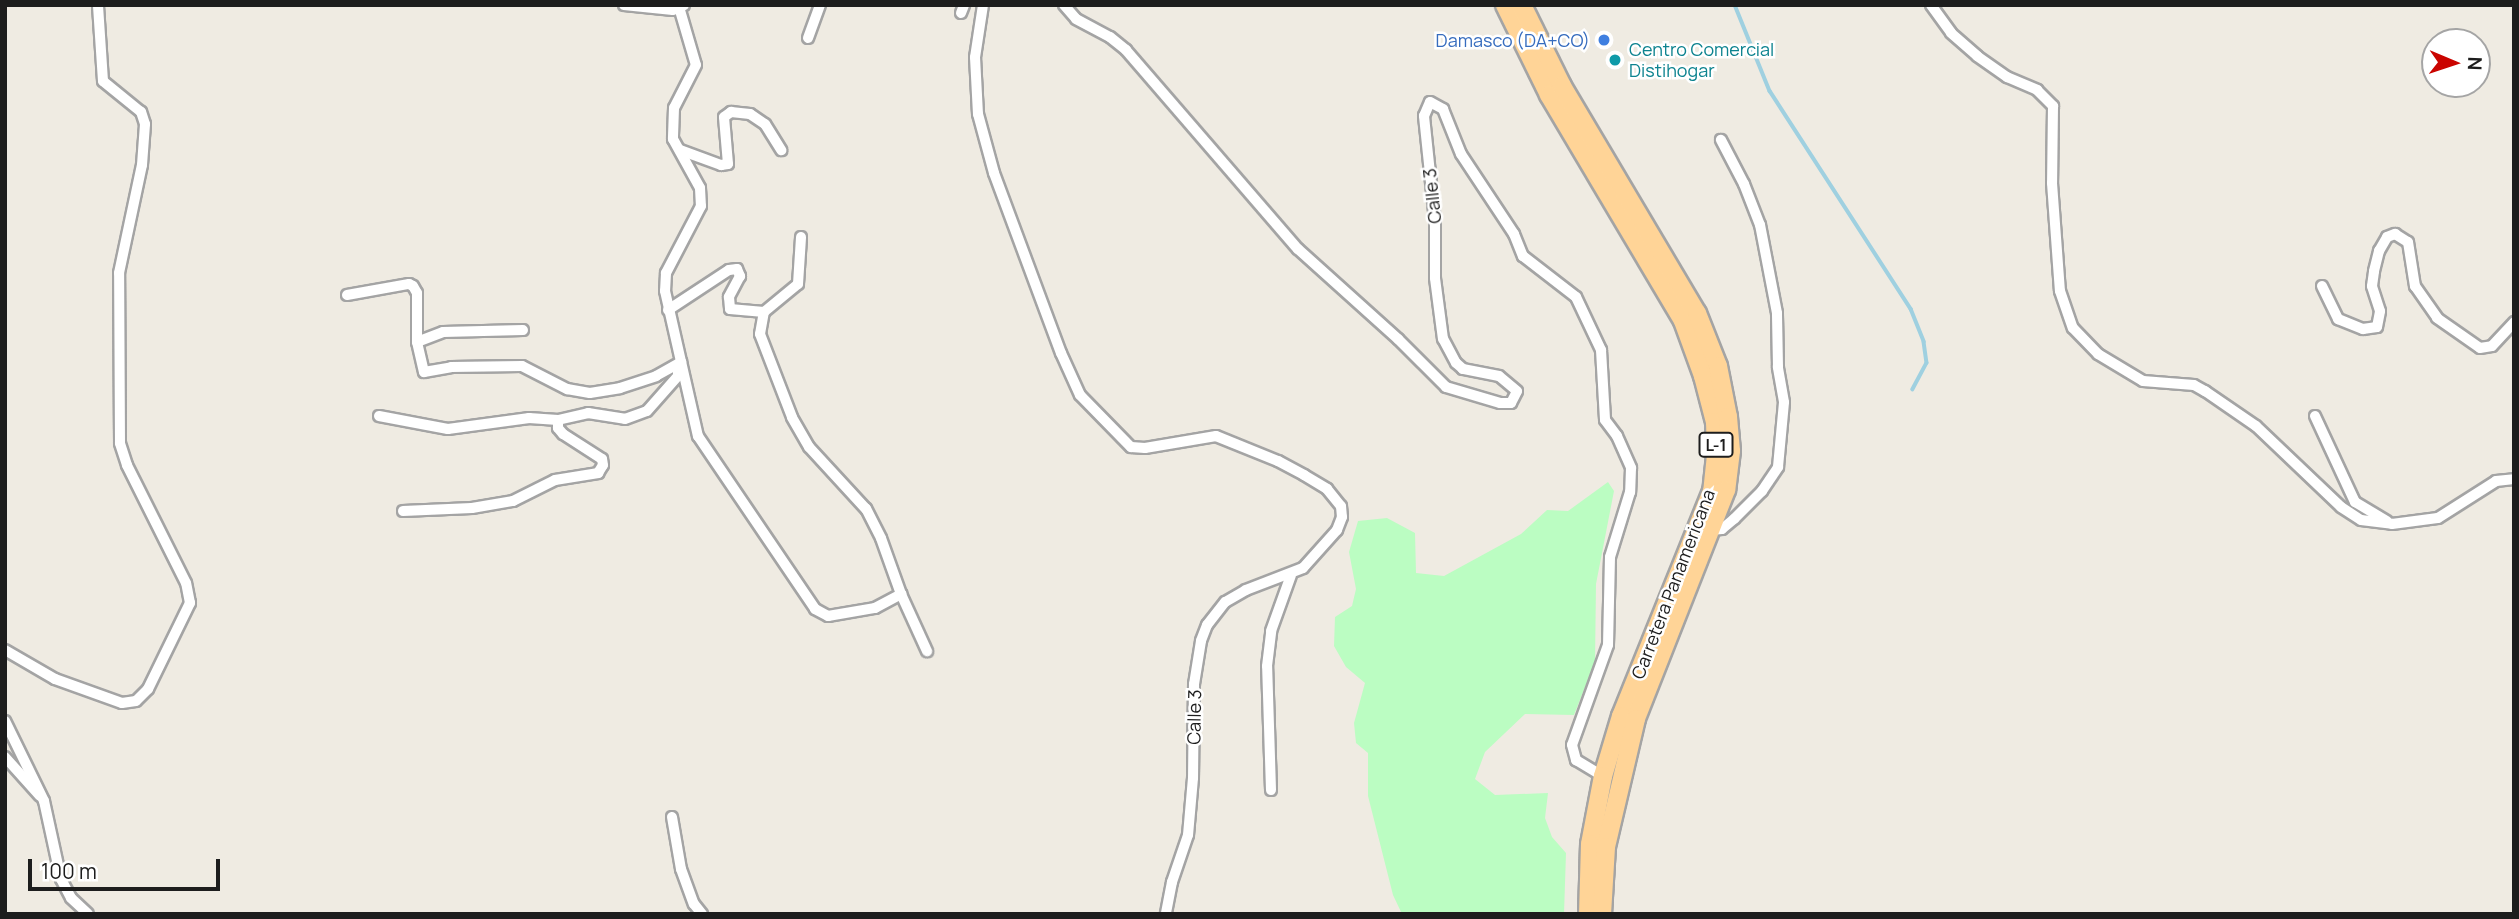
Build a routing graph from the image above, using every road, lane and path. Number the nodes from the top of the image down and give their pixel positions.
1 (98, 5) edge
2 (624, 5) edge
3 (820, 5) edge
4 (983, 5) edge
5 (1064, 5) edge
6 (1505, 5) edge
7 (1522, 5) edge
8 (1931, 5) edge
9 (682, 6) edge
10 (808, 38) dead end
11 (1721, 140) dead end
12 (680, 150) junction
13 (781, 150) dead end
14 (801, 237) dead end
15 (2322, 286) dead end
16 (347, 295) dead end
17 (668, 310) junction
18 (764, 312) junction
19 (2514, 322) edge
20 (523, 330) dead end
21 (417, 341) junction
22 (680, 362) junction
23 (379, 416) dead end
24 (2315, 416) dead end
25 (558, 420) junction
26 (2514, 479) edge
27 (403, 511) dead end
28 (2392, 524) junction
29 (1710, 530) junction
30 (1292, 575) junction
31 (901, 594) junction
32 (5, 650) edge
33 (927, 651) dead end
34 (5, 720) edge
35 (5, 757) edge
36 (1603, 776) junction
37 (1271, 790) dead end
38 (44, 801) junction
39 (672, 817) dead end
40 (88, 914) edge
41 (702, 914) edge
42 (1166, 914) edge
43 (1588, 914) edge
44 (1602, 914) edge

1 - 32 street
2 - 9 street
3 - 10 street
4 - 30 street, Calle 3
5 - 36 street, Calle 3
6 - 36 main road, Carretera Panamericana / L-1
7 - 29 main road, Carretera Panamericana / L-1
8 - 28 street
9 - 12 street
11 - 29 street
12 - 13 street
12 - 17 street
14 - 18 street
15 - 19 street
16 - 21 street
17 - 18 street
17 - 22 street
18 - 31 street
20 - 21 street
21 - 22 street
22 - 25 street
22 - 31 street
23 - 25 street
24 - 28 street
25 - 27 street
26 - 28 street
29 - 44 main road, Carretera Panamericana / L-1
30 - 37 street
30 - 42 street, Calle 3
31 - 33 street
34 - 38 street
35 - 38 street
36 - 43 main road, Carretera Panamericana / L-1
38 - 40 street
39 - 41 street

